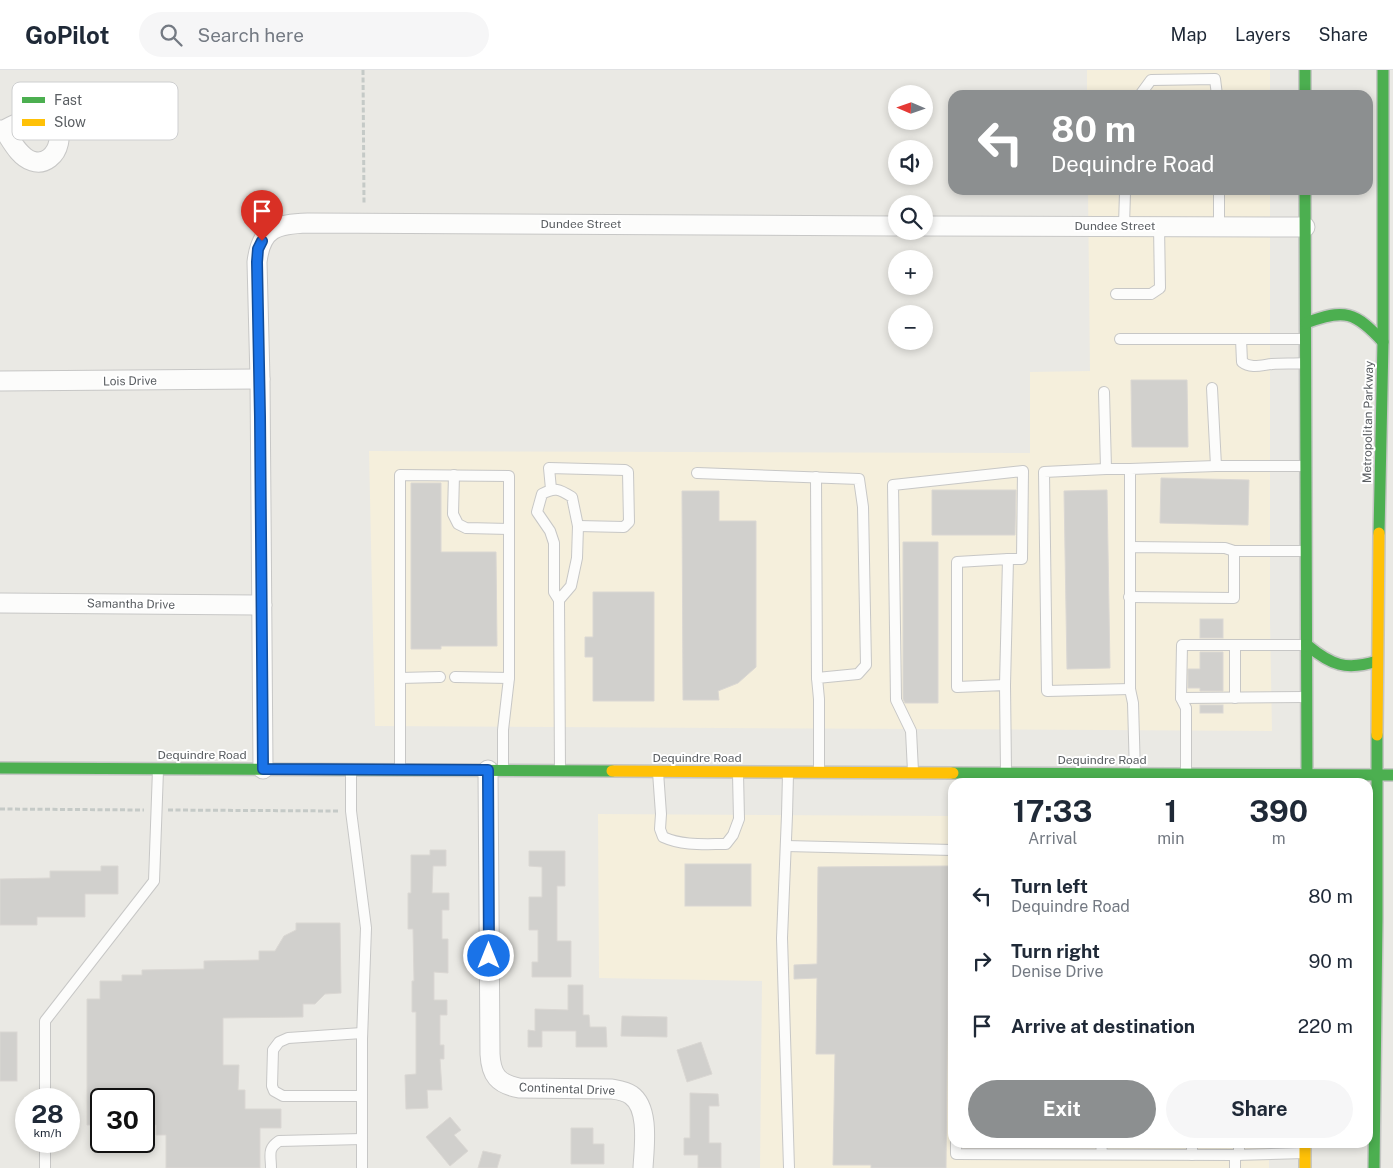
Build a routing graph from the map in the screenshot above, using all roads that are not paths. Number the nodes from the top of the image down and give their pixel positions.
1 (1305, 70) edge
2 (1383, 70) edge
3 (1144, 90) edge
4 (1216, 90) edge
5 (1305, 90) edge
6 (1388, 169) edge
7 (1384, 189) edge
8 (1125, 195) edge
9 (1219, 195) edge
10 (1305, 195) edge
11 (888, 226) edge
12 (933, 226) edge
13 (1124, 226) junction
14 (1159, 226) junction
15 (1219, 227) junction
16 (1305, 227) junction
17 (1116, 294) dead end
18 (1306, 323) junction
19 (1306, 338) junction
20 (1120, 339) dead end
21 (1241, 339) junction
22 (1383, 342) junction
23 (1306, 363) junction
24 (260, 379) junction
25 (0, 381) edge
26 (1212, 388) dead end
27 (1104, 392) dead end
28 (1216, 466) junction
29 (1306, 466) junction
30 (1106, 469) junction
31 (1130, 469) junction
32 (698, 473) dead end
33 (454, 475) junction
34 (816, 477) junction
35 (551, 489) junction
36 (1379, 510) junction
37 (1393, 510) edge
38 (578, 526) junction
39 (509, 529) junction
40 (1130, 547) junction
41 (1234, 551) junction
42 (1307, 551) junction
43 (1008, 559) junction
44 (1130, 597) junction
45 (559, 600) junction
46 (0, 602) edge
47 (262, 605) junction
48 (1235, 645) junction
49 (1307, 645) junction
50 (1376, 661) junction
51 (455, 677) dead end
52 (400, 678) junction
53 (440, 678) dead end
54 (509, 678) junction
55 (818, 678) junction
56 (1004, 686) junction
57 (1130, 689) junction
58 (1181, 698) junction
59 (1236, 698) junction
60 (1307, 698) junction
61 (0, 768) edge
62 (158, 769) junction
63 (263, 769) junction
64 (350, 770) junction
65 (400, 770) junction
66 (495, 770) junction
67 (560, 771) junction
68 (658, 771) junction
69 (738, 771) junction
70 (788, 772) junction
71 (818, 772) junction
72 (913, 772) junction
73 (1006, 773) junction
74 (1135, 774) junction
75 (1377, 774) junction
76 (1393, 774) edge
77 (1192, 777) edge
78 (958, 778) edge
79 (1250, 778) edge
80 (1307, 778) edge
81 (1321, 778) edge
82 (786, 846) junction
83 (948, 850) edge
84 (1373, 910) edge
85 (1377, 919) junction
86 (362, 1033) junction
87 (45, 1088) edge
88 (362, 1096) junction
89 (362, 1139) junction
90 (956, 1148) edge
91 (1102, 1148) edge
92 (1192, 1148) edge
93 (1238, 1148) edge
94 (1305, 1148) edge
95 (45, 1153) edge
96 (1102, 1154) junction
97 (1192, 1155) junction
98 (1237, 1155) junction
99 (45, 1168) edge
100 (271, 1168) edge
101 (362, 1168) edge
102 (643, 1168) edge
103 (789, 1168) edge
104 (1235, 1168) edge
105 (1305, 1168) edge
106 (1374, 1168) edge

1 - 5 main road
2 - 6 main road, Metropolitan Parkway
3 - 4 lane
6 - 7 main road, Metropolitan Parkway
7 - 22 main road, Metropolitan Parkway
8 - 13 lane
9 - 15 lane
10 - 16 main road
11 - 24 street, Dundee Street
12 - 13 street, Dundee Street
13 - 14 street, Dundee Street
14 - 15 street, Dundee Street
14 - 17 lane
15 - 16 street, Dundee Street
16 - 18 main road
18 - 19 main road
18 - 22 main road
19 - 21 lane
19 - 23 main road
20 - 21 lane
21 - 23 lane
22 - 36 main road, Metropolitan Parkway
23 - 29 main road
24 - 25 street, Lois Drive
24 - 47 street
26 - 28 lane
27 - 30 lane
28 - 29 lane
28 - 31 lane
29 - 42 main road
30 - 31 lane
30 - 57 lane
31 - 40 lane
32 - 34 lane
33 - 39 lane
33 - 39 lane
33 - 52 lane
34 - 55 lane
34 - 55 lane
35 - 38 lane
35 - 38 lane
35 - 45 lane
36 - 37 lane
36 - 50 main road, Metropolitan Parkway
38 - 45 lane
39 - 54 lane
40 - 41 lane
40 - 44 lane
41 - 42 lane
41 - 44 lane
42 - 49 main road
43 - 56 lane
43 - 56 lane
43 - 72 lane
44 - 57 lane
45 - 67 lane
46 - 47 street, Samantha Drive
47 - 63 street
48 - 49 lane
48 - 58 lane
48 - 59 lane
49 - 50 main road
49 - 60 main road
50 - 75 main road, Metropolitan Parkway
51 - 54 lane
52 - 53 lane
52 - 65 lane
54 - 66 lane
55 - 71 lane
56 - 73 lane
57 - 74 lane
58 - 59 lane
58 - 77 lane
59 - 60 lane
60 - 80 main road
61 - 62 main road, Dequindre Road
62 - 63 main road, Dequindre Road
62 - 87 lane
63 - 64 main road, Dequindre Road
64 - 65 main road, Dequindre Road
64 - 86 lane
65 - 66 main road, Dequindre Road
66 - 67 main road, Dequindre Road
66 - 102 street, Continental Drive
67 - 68 main road, Dequindre Road
68 - 69 main road, Dequindre Road
68 - 69 lane
69 - 70 main road, Dequindre Road
70 - 71 main road, Dequindre Road
70 - 82 lane
71 - 72 main road, Dequindre Road
72 - 78 main road, Dequindre Road
73 - 74 main road, Dequindre Road
73 - 78 main road, Dequindre Road
74 - 77 main road, Dequindre Road
75 - 76 main road, Dequindre Road
75 - 81 main road, Dequindre Road
75 - 85 main road, Metropolitan Parkway
77 - 79 main road, Dequindre Road
82 - 83 lane
82 - 103 lane
84 - 85 main road
85 - 106 main road, Metropolitan Parkway
86 - 88 lane
86 - 88 lane
88 - 89 lane
89 - 100 lane
89 - 101 lane
90 - 96 lane
91 - 96 lane
92 - 97 lane
93 - 98 lane
94 - 98 lane
94 - 105 main road
95 - 99 lane
96 - 97 lane
97 - 98 lane
98 - 104 lane

